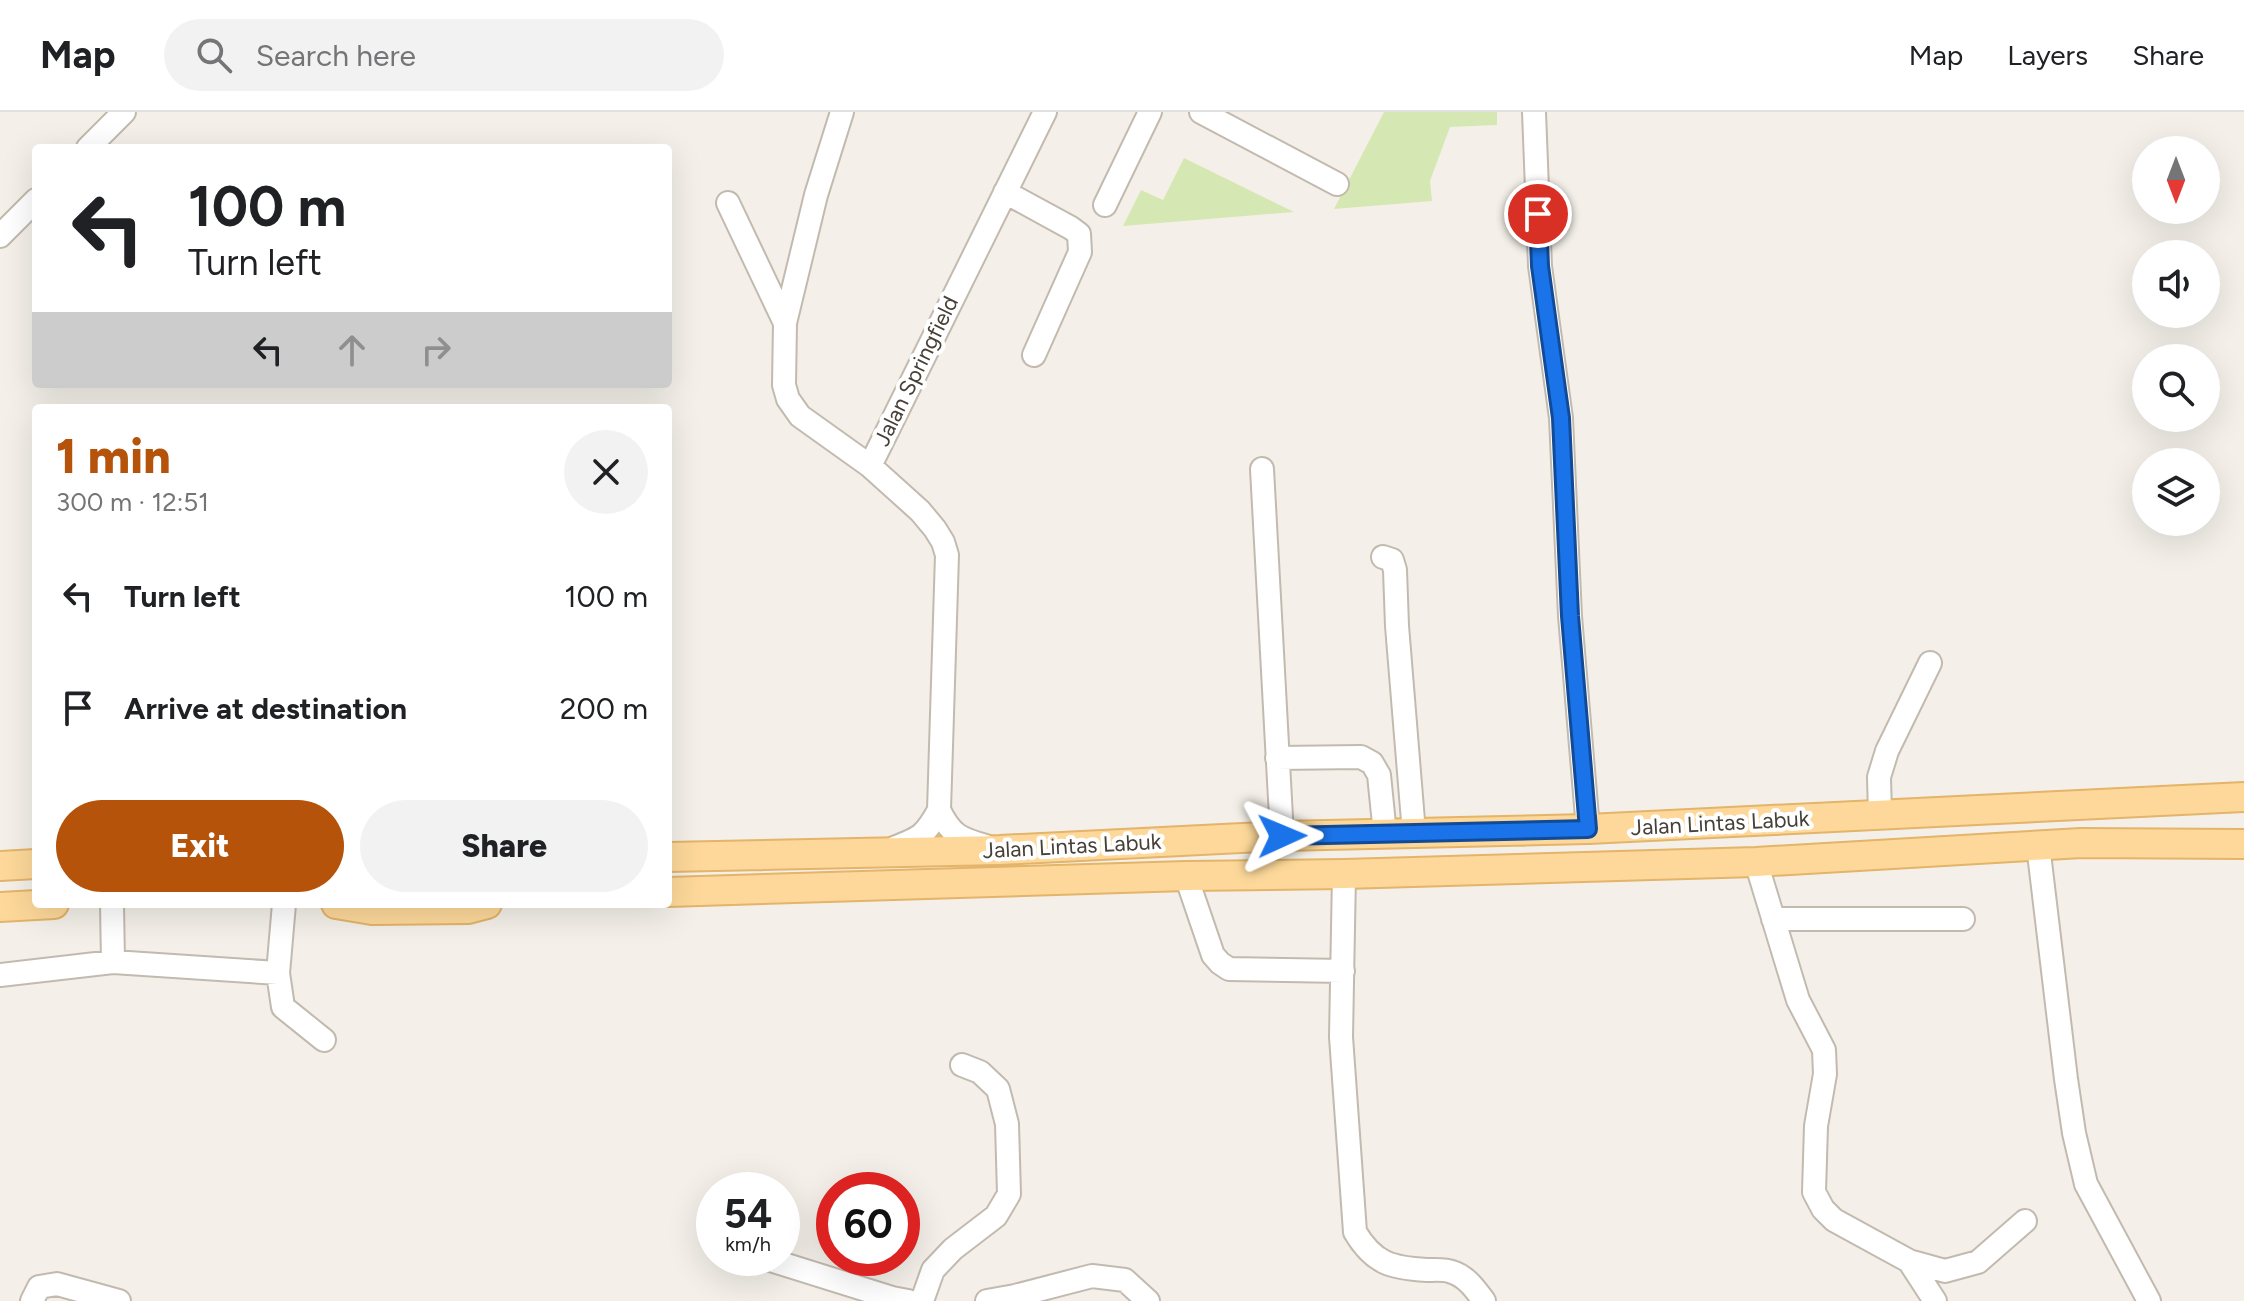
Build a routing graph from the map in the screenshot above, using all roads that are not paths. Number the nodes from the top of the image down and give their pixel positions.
1 (124, 112) edge
2 (1045, 112) edge
3 (1150, 112) edge
4 (1201, 112) edge
5 (1534, 112) edge
6 (836, 114) edge
7 (92, 144) edge
8 (1337, 184) dead end
9 (1005, 192) junction
10 (728, 203) dead end
11 (32, 204) edge
12 (1105, 205) dead end
13 (0, 236) edge
14 (785, 323) junction
15 (1034, 355) dead end
16 (870, 466) junction
17 (1262, 469) dead end
18 (1383, 557) dead end
19 (1930, 663) dead end
20 (1277, 758) junction
21 (2244, 797) edge
22 (939, 810) junction
23 (1880, 815) junction
24 (1588, 829) junction
25 (1414, 833) junction
26 (1385, 834) junction
27 (1282, 836) junction
28 (2038, 845) junction
29 (2240, 845) edge
30 (1000, 850) junction
31 (881, 853) junction
32 (672, 857) edge
33 (1756, 862) junction
34 (32, 864) edge
35 (0, 866) edge
36 (1344, 874) junction
37 (1186, 876) junction
38 (672, 892) edge
39 (32, 905) edge
40 (0, 907) edge
41 (112, 908) edge
42 (284, 908) edge
43 (360, 908) edge
44 (472, 908) edge
45 (1773, 919) junction
46 (1963, 919) dead end
47 (113, 962) junction
48 (1343, 971) junction
49 (278, 973) junction
50 (0, 975) edge
51 (324, 1040) dead end
52 (962, 1065) dead end
53 (2025, 1221) dead end
54 (1909, 1261) junction
55 (800, 1269) edge
56 (35, 1294) edge
57 (119, 1301) edge
58 (908, 1301) edge
59 (922, 1301) edge
60 (987, 1301) edge
61 (1148, 1301) edge
62 (1484, 1301) edge
63 (1935, 1301) edge
64 (2149, 1301) edge

1 - 7 street
2 - 9 street, Jalan Springfield
3 - 12 street
4 - 8 street
5 - 24 street
6 - 14 street
9 - 15 street
9 - 16 street, Jalan Springfield
10 - 14 street
11 - 13 street
14 - 16 street
16 - 22 street, Jalan Springfield
17 - 20 street
18 - 25 street
19 - 23 street
20 - 26 street
20 - 27 street
21 - 23 main road, Jalan Lintas Labuk
22 - 30 street
22 - 31 street
23 - 24 main road, Jalan Lintas Labuk
24 - 25 main road, Jalan Lintas Labuk
25 - 26 main road, Jalan Lintas Labuk
26 - 27 main road, Jalan Lintas Labuk
27 - 30 main road, Jalan Lintas Labuk
28 - 29 main road, Jalan Lintas Labuk
28 - 33 main road, Jalan Lintas Labuk
28 - 64 street
30 - 31 main road, Jalan Lintas Labuk
31 - 32 main road, Jalan Lintas Labuk
33 - 36 main road, Jalan Lintas Labuk
33 - 45 street
34 - 35 main road
36 - 37 main road, Jalan Lintas Labuk
36 - 48 street
37 - 38 main road, Jalan Lintas Labuk
37 - 48 street
39 - 40 main road
41 - 47 street
42 - 49 street
43 - 44 main road
45 - 46 street
45 - 54 street
47 - 49 street
47 - 50 street
48 - 62 street
49 - 51 street
52 - 59 street
53 - 54 street
54 - 63 street
55 - 58 street
56 - 57 street
60 - 61 street

